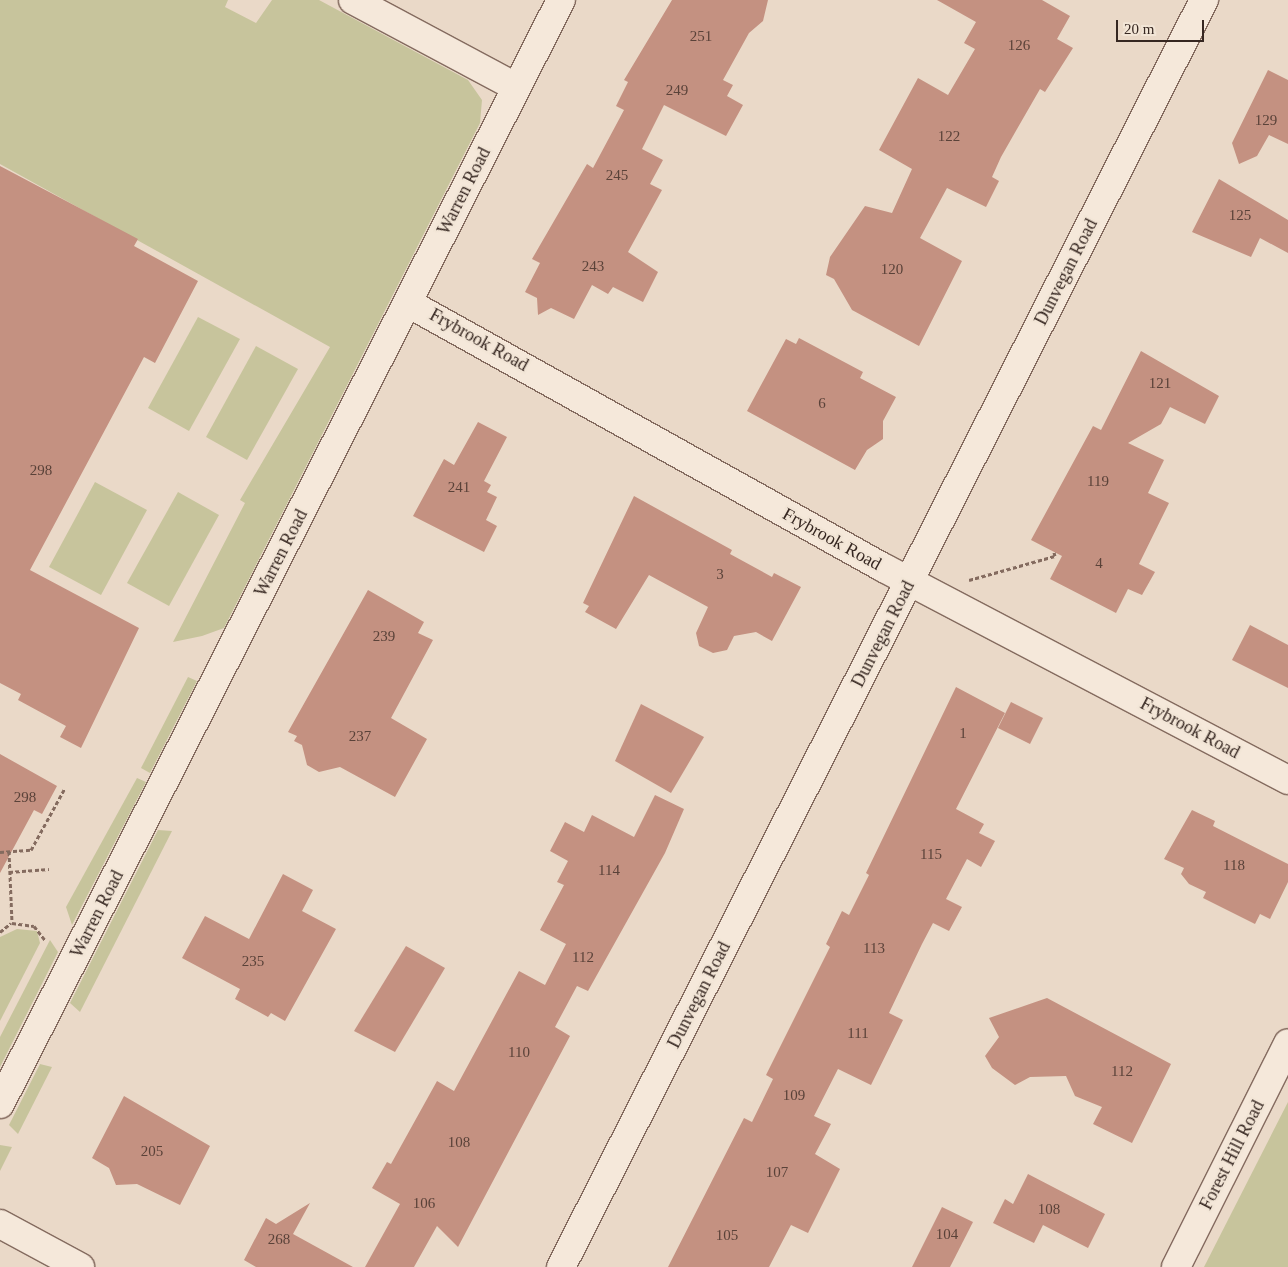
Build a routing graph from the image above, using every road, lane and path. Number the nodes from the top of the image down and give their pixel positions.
1 (353, 0) edge
2 (561, 0) edge
3 (1204, 0) edge
4 (516, 87) junction
5 (408, 302) junction
6 (1054, 552) dead end
7 (969, 580) dead end
8 (910, 582) junction
9 (1288, 780) edge
10 (65, 788) dead end
11 (9, 851) junction
12 (0, 852) edge
13 (48, 869) dead end
14 (9, 872) junction
15 (12, 923) junction
16 (0, 932) edge
17 (45, 940) dead end
18 (1288, 1043) edge
19 (0, 1104) edge
20 (0, 1224) edge
21 (80, 1267) edge
22 (561, 1267) edge
23 (1176, 1267) edge

1 - 4 street
2 - 4 street, Warren Road
3 - 8 street, Dunvegan Road
4 - 5 street, Warren Road
5 - 8 street, Frybrook Road
5 - 19 street, Warren Road
6 - 7 path
8 - 9 street, Frybrook Road
8 - 22 street, Dunvegan Road
10 - 11 path
11 - 12 path
11 - 14 path
13 - 14 path
14 - 15 path
15 - 16 path
15 - 17 path
18 - 23 street, Forest Hill Road
20 - 21 street

